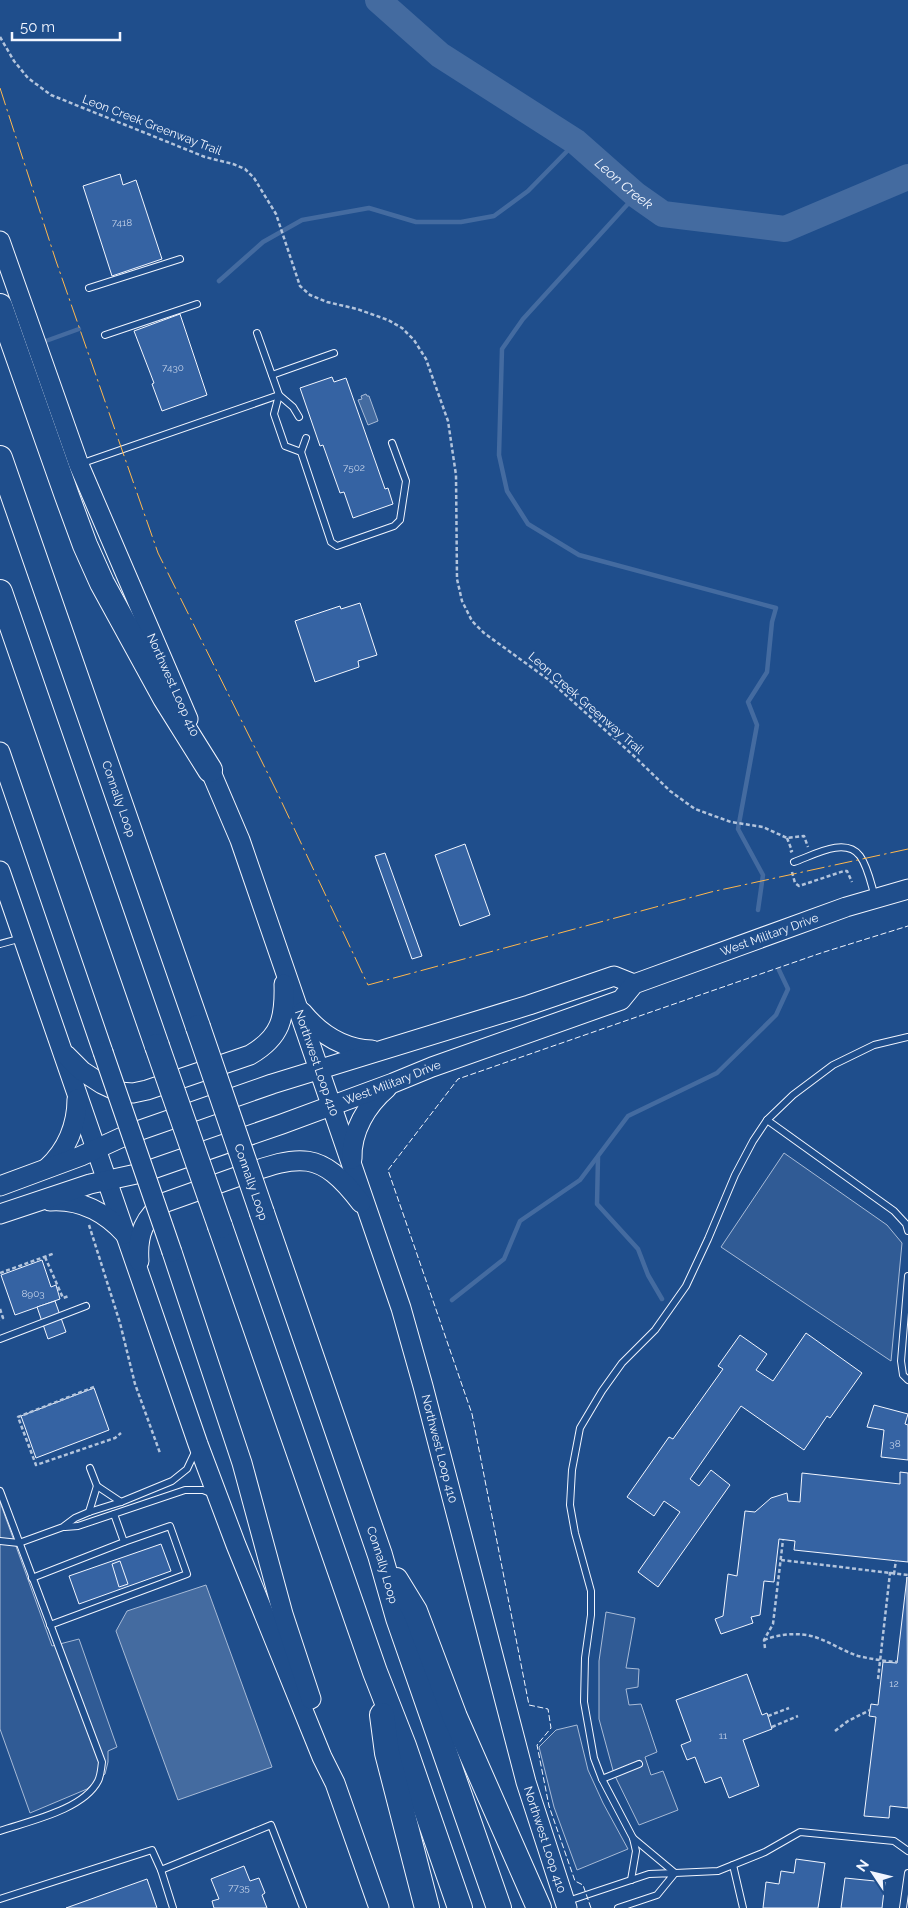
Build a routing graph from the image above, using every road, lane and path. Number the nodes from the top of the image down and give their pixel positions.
1 (0, 37) edge
2 (0, 241) edge
3 (180, 259) dead end
4 (89, 288) dead end
5 (197, 304) dead end
6 (0, 306) edge
7 (257, 333) dead end
8 (105, 335) dead end
9 (334, 353) dead end
10 (272, 375) junction
11 (279, 395) junction
12 (299, 417) dead end
13 (306, 438) dead end
14 (392, 443) dead end
15 (300, 452) junction
16 (0, 458) edge
17 (79, 465) junction
18 (0, 592) edge
19 (0, 752) edge
20 (210, 770) junction
21 (787, 838) junction
22 (787, 853) dead end
23 (811, 856) junction
24 (792, 865) joint
25 (0, 871) edge
26 (852, 882) dead end
27 (908, 890) edge
28 (875, 898) junction
29 (23, 937) junction
30 (0, 944) edge
31 (284, 970) junction
32 (634, 984) junction
33 (297, 1007) junction
34 (908, 1037) edge
35 (390, 1047) junction
36 (63, 1052) junction
37 (318, 1069) junction
38 (393, 1083) junction
39 (76, 1090) junction
40 (331, 1106) junction
41 (767, 1120) junction
42 (96, 1149) junction
43 (353, 1168) junction
44 (42, 1172) junction
45 (107, 1180) junction
46 (0, 1186) edge
47 (31, 1203) junction
48 (0, 1214) edge
49 (369, 1214) junction
50 (88, 1221) dead end
51 (908, 1231) edge
52 (126, 1236) junction
53 (55, 1253) dead end
54 (45, 1257) junction
55 (0, 1273) edge
56 (908, 1276) edge
57 (142, 1280) junction
58 (69, 1296) dead end
59 (86, 1306) dead end
60 (0, 1309) edge
61 (0, 1320) edge
62 (0, 1339) edge
63 (908, 1380) edge
64 (94, 1387) dead end
65 (121, 1433) dead end
66 (198, 1444) junction
67 (160, 1453) dead end
68 (90, 1468) dead end
69 (97, 1486) junction
70 (0, 1491) edge
71 (217, 1497) junction
72 (121, 1502) junction
73 (89, 1512) junction
74 (114, 1514) junction
75 (63, 1527) junction
76 (784, 1540) dead end
77 (0, 1541) edge
78 (124, 1542) junction
79 (19, 1543) junction
80 (380, 1554) junction
81 (781, 1560) junction
82 (896, 1560) dead end
83 (894, 1574) junction
84 (908, 1575) edge
85 (32, 1578) junction
86 (50, 1625) junction
87 (764, 1640) junction
88 (766, 1648) dead end
89 (881, 1660) junction
90 (897, 1662) dead end
91 (375, 1672) junction
92 (878, 1679) dead end
93 (789, 1708) dead end
94 (870, 1710) dead end
95 (768, 1716) dead end
96 (798, 1716) dead end
97 (772, 1727) dead end
98 (835, 1731) dead end
99 (640, 1764) dead end
100 (602, 1779) junction
101 (335, 1784) junction
102 (0, 1831) edge
103 (633, 1838) junction
104 (908, 1851) edge
105 (733, 1865) junction
106 (161, 1870) junction
107 (908, 1873) edge
108 (675, 1874) junction
109 (631, 1880) junction
110 (907, 1890) edge
111 (0, 1899) edge
112 (566, 1905) edge
113 (173, 1908) edge
114 (302, 1908) edge
115 (379, 1908) edge
116 (427, 1908) edge
117 (460, 1908) edge
118 (499, 1908) edge
119 (539, 1908) edge
120 (618, 1908) edge
121 (742, 1908) edge
122 (903, 1908) edge

1 - 21 path, Leon Creek Greenway Trail
2 - 17 main road, Northwest Loop 410
3 - 4 lane
5 - 8 lane
6 - 20 highway
7 - 10 lane
9 - 10 lane
10 - 11 lane
11 - 12 lane
11 - 15 lane
11 - 17 lane
13 - 15 lane
14 - 15 lane
16 - 80 highway, Connally Loop, bridge
17 - 20 main road, Northwest Loop 410
18 - 91 highway, bridge
19 - 101 main road, bridge
20 - 31 main road, Northwest Loop 410
21 - 22 path
21 - 23 path, Leon Creek Greenway Trail
23 - 24 lane
23 - 28 lane
24 - 26 path
25 - 29 main road
27 - 28 main road, West Military Drive
28 - 32 main road, West Military Drive
29 - 30 lane
29 - 36 main road
31 - 33 main road, Northwest Loop 410
31 - 36 main road
32 - 35 main road
32 - 38 main road, West Military Drive
33 - 35 main road
33 - 37 main road, Northwest Loop 410
34 - 41 lane
35 - 37 main road
36 - 39 main road
37 - 40 main road, Northwest Loop 410
37 - 42 main road
38 - 40 main road, West Military Drive
38 - 43 main road
39 - 42 main road
39 - 44 main road
40 - 43 main road, Northwest Loop 410
40 - 45 main road, West Military Drive
41 - 51 lane
41 - 100 lane
42 - 44 main road
42 - 45 main road
43 - 49 main road, Northwest Loop 410
44 - 46 main road
45 - 47 main road, West Military Drive
45 - 52 main road
47 - 48 main road, West Military Drive
47 - 52 main road
49 - 57 main road
49 - 112 main road, Northwest Loop 410
50 - 67 path
52 - 57 main road
53 - 54 path
54 - 55 path
54 - 58 path
56 - 63 lane
57 - 66 main road
59 - 62 lane
60 - 61 path
64 - 65 path
66 - 71 main road
66 - 72 lane
68 - 69 lane
69 - 72 lane
69 - 73 lane
70 - 79 lane
71 - 74 lane
71 - 101 main road
72 - 73 lane
73 - 75 lane
74 - 75 lane
74 - 78 lane
75 - 79 lane
76 - 81 path
77 - 79 lane
78 - 85 lane
78 - 86 lane
79 - 85 lane
80 - 118 highway, Connally Loop
80 - 119 highway
81 - 83 path
81 - 87 path
82 - 83 path
83 - 84 path
83 - 89 path
85 - 86 lane
86 - 102 lane
87 - 88 path
87 - 89 path
89 - 90 path
89 - 92 path
91 - 116 highway
91 - 117 highway
93 - 95 path
94 - 98 path
96 - 97 path
99 - 100 lane
100 - 103 lane
101 - 115 main road
103 - 108 lane
103 - 109 lane
104 - 105 lane
105 - 108 lane
105 - 121 lane
106 - 111 lane
106 - 113 lane
106 - 114 lane
107 - 110 lane
108 - 109 lane
108 - 120 lane
109 - 112 lane
110 - 122 lane

